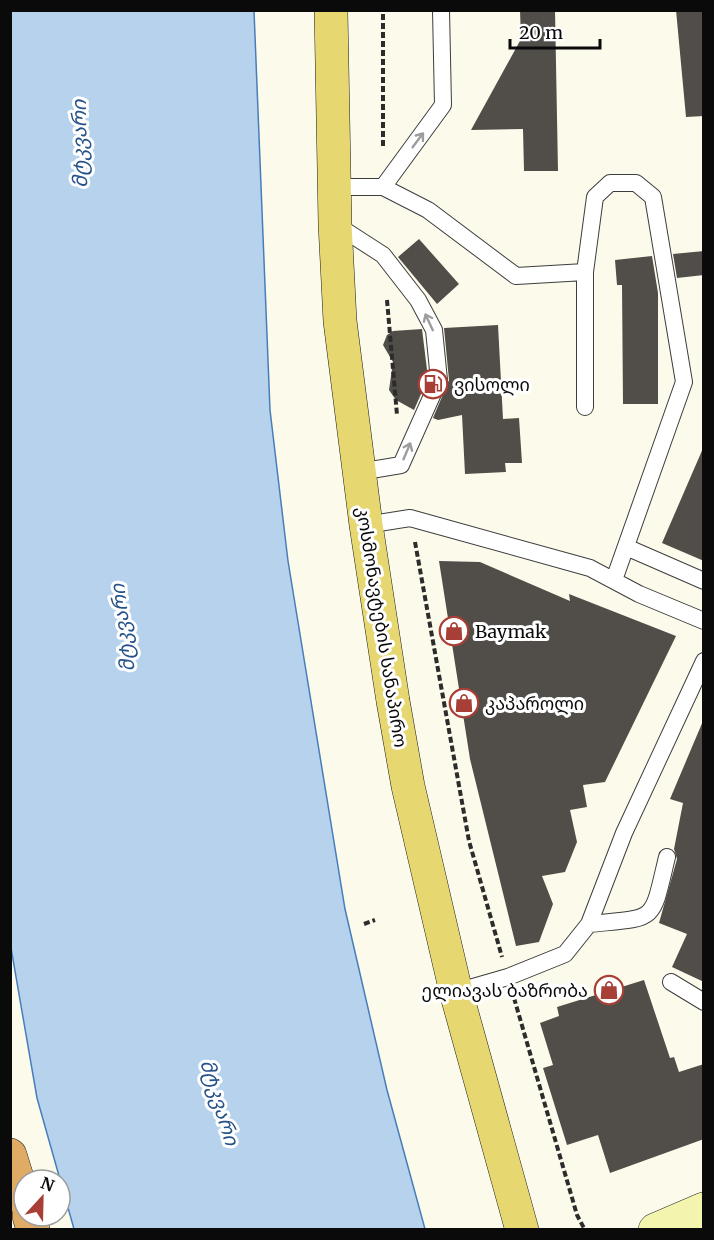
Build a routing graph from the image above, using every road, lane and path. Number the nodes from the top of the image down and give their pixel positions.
1 (331, 10) edge
2 (383, 10) edge
3 (441, 10) edge
4 (334, 187) junction
5 (383, 187) junction
6 (335, 224) junction
7 (383, 255) junction
8 (585, 272) junction
9 (585, 407) dead end
10 (397, 418) dead end
11 (358, 472) junction
12 (410, 518) junction
13 (366, 525) junction
14 (626, 547) junction
15 (614, 580) junction
16 (704, 581) edge
17 (704, 621) edge
18 (704, 661) edge
19 (667, 857) dead end
20 (375, 920) dead end
21 (364, 924) dead end
22 (589, 924) junction
23 (508, 977) junction
24 (671, 982) dead end
25 (456, 992) junction
26 (704, 1002) edge
27 (704, 1209) edge
28 (522, 1230) edge
29 (585, 1230) edge
30 (655, 1230) edge

1 - 4 main road, კოსმონავტების სანაპირო
2 - 5 path
5 -> 3 lane
4 - 5 lane
4 - 6 main road, კოსმონავტების სანაპირო
5 - 8 lane
6 - 7 lane
6 - 11 main road, კოსმონავტების სანაპირო
7 - 10 path
11 -> 7 lane
8 - 9 lane
8 - 14 lane
11 - 13 main road, კოსმონავტების სანაპირო
12 - 13 lane
12 - 15 lane
12 - 23 path
13 - 25 main road, კოსმონავტების სანაპირო
14 - 15 lane
14 - 16 lane
15 - 17 lane
18 - 22 lane
19 - 22 lane
20 - 21 path
22 - 23 lane
23 - 25 lane
23 - 29 path
24 - 26 lane
25 - 28 main road, კოსმონავტების სანაპირო
27 - 30 street

